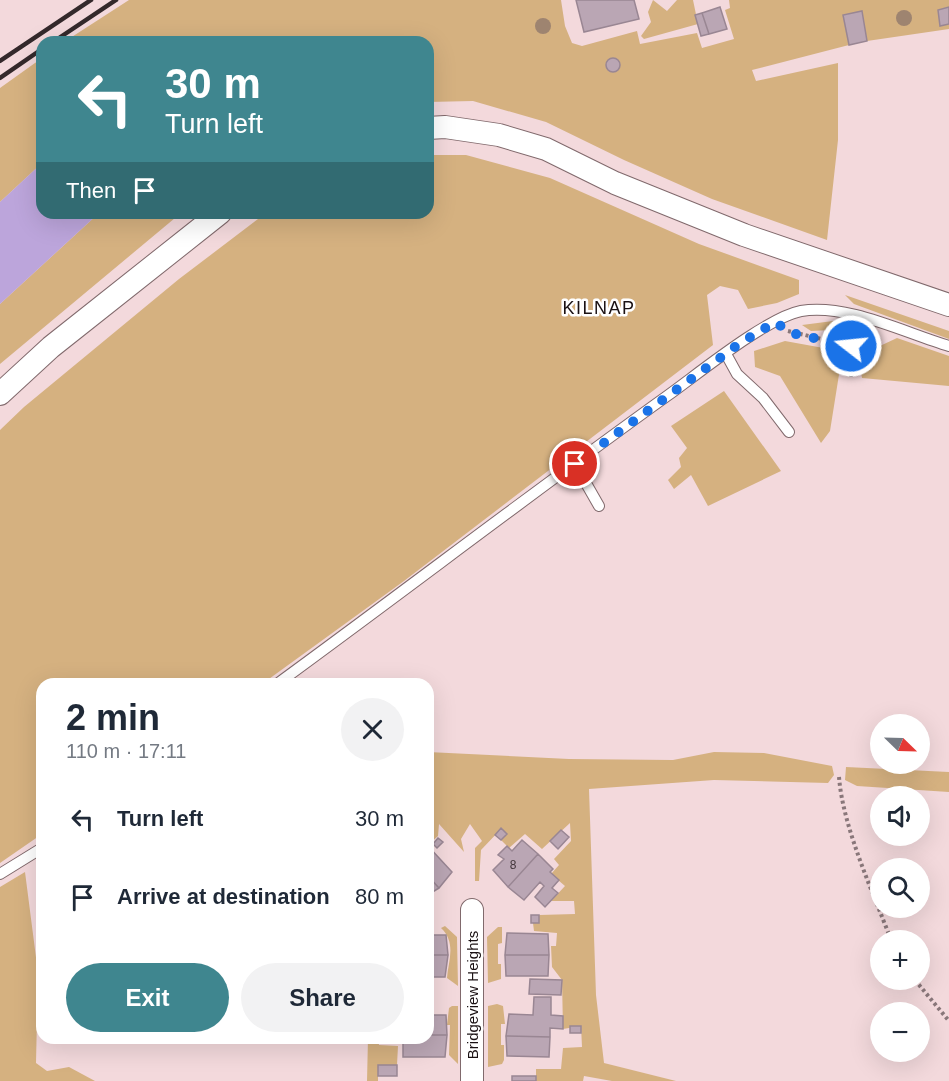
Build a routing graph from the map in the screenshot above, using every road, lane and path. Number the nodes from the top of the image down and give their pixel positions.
1 (434, 128) edge
2 (212, 219) edge
3 (949, 305) edge
4 (860, 317) junction
5 (775, 322) junction
6 (851, 346) junction
7 (949, 346) edge
8 (726, 354) junction
9 (851, 377) dead end
10 (0, 394) edge
11 (789, 432) dead end
12 (575, 464) junction
13 (599, 506) dead end
14 (285, 678) edge
15 (839, 777) dead end
16 (36, 852) edge
17 (0, 874) edge
18 (472, 910) dead end
19 (887, 930) edge
20 (923, 990) edge
21 (949, 1021) edge
22 (472, 1081) edge

1 - 3 street
2 - 10 street
4 - 5 lane
4 - 6 path
4 - 7 lane
5 - 6 path
5 - 8 lane
6 - 9 path
8 - 11 lane
8 - 12 lane
12 - 13 lane
12 - 14 lane
15 - 19 path
16 - 17 lane
18 - 22 street, Bridgeview Heights
20 - 21 path

